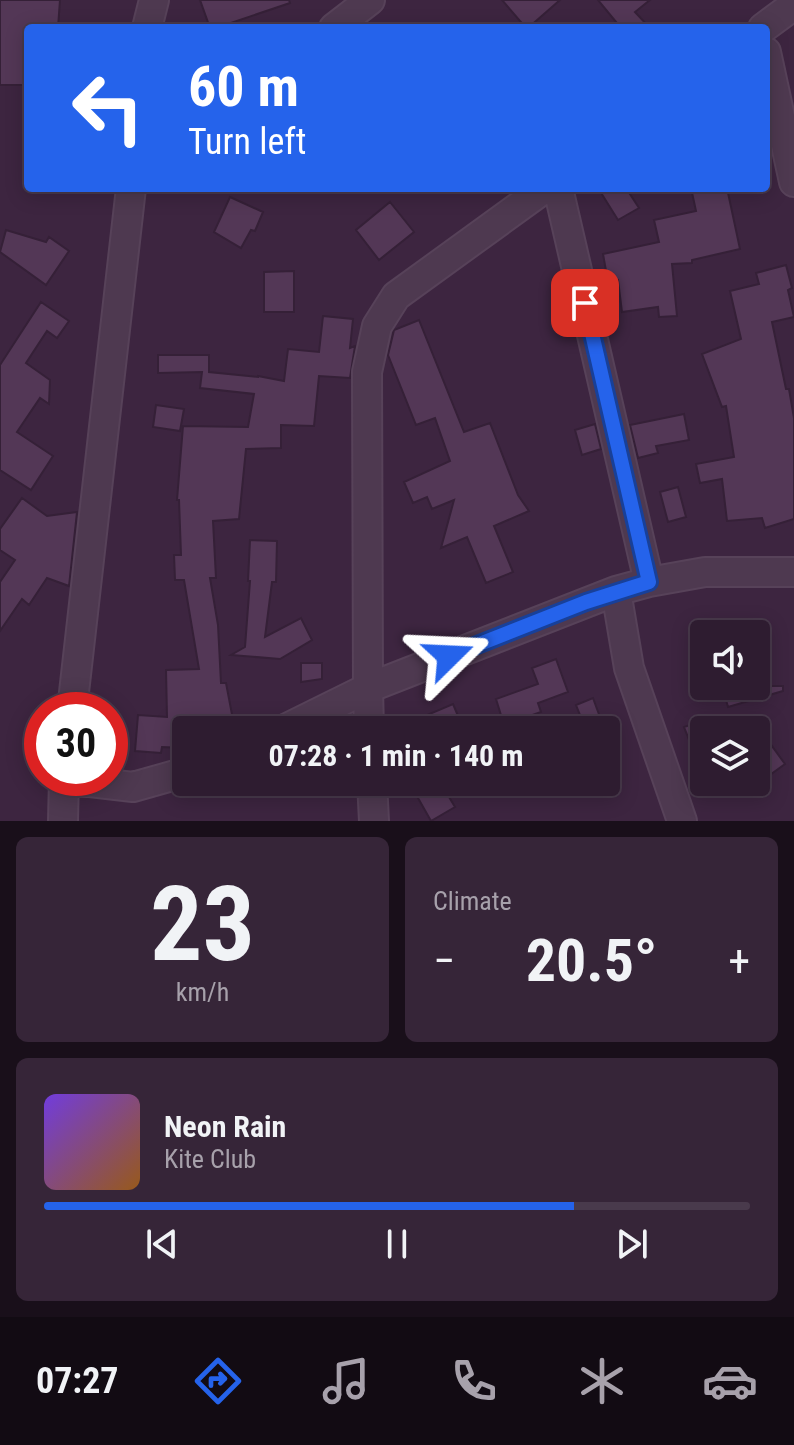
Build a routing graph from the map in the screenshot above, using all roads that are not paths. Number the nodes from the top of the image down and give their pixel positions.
1 (154, 0) edge
2 (370, 0) edge
3 (794, 5) edge
4 (148, 24) edge
5 (339, 24) edge
6 (768, 24) edge
7 (770, 71) edge
8 (794, 182) edge
9 (131, 192) edge
10 (539, 192) edge
11 (559, 192) edge
12 (794, 572) edge
13 (649, 582) junction
14 (616, 591) junction
15 (368, 688) junction
16 (74, 692) edge
17 (311, 716) edge
18 (369, 716) edge
19 (172, 776) edge
20 (128, 786) edge
21 (64, 796) edge
22 (373, 796) edge
23 (63, 821) edge
24 (374, 821) edge
25 (682, 821) edge

1 - 4 street
2 - 5 street
3 - 6 street
7 - 8 street
9 - 16 street
10 - 15 street
11 - 13 street
12 - 13 street
13 - 14 street
14 - 15 street
14 - 25 street
15 - 17 street
15 - 18 street
19 - 20 street
21 - 23 street
22 - 24 street

